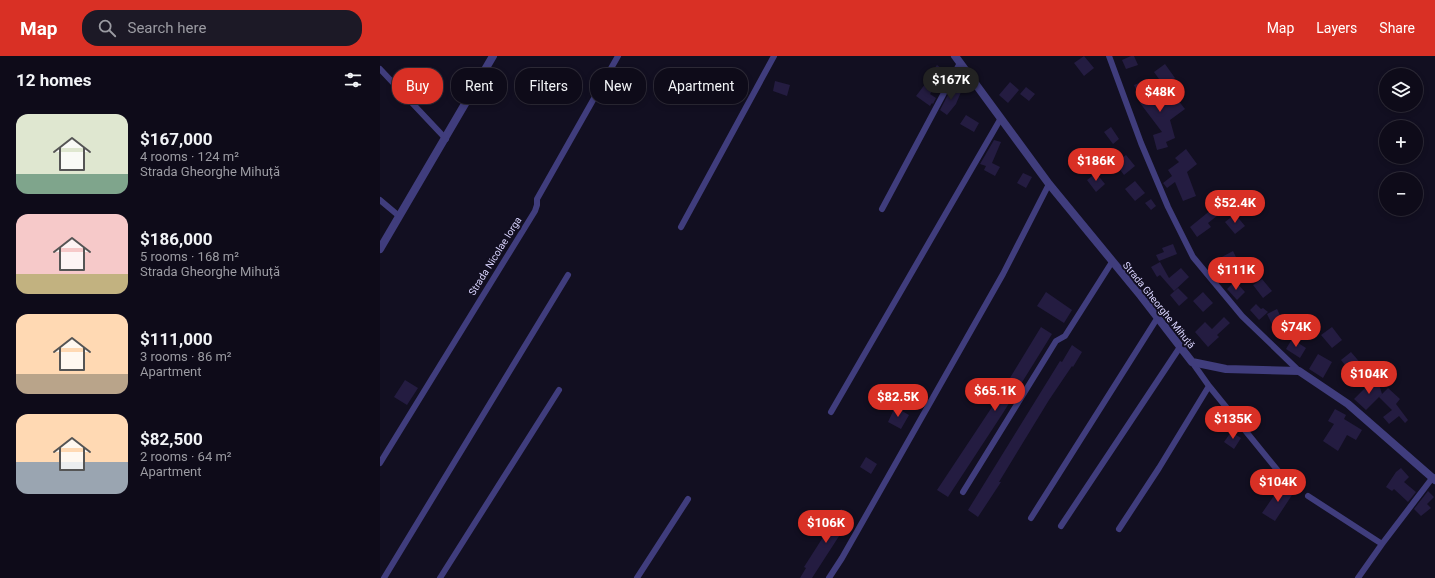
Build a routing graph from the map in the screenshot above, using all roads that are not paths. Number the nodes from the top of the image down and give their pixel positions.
1 (493, 56) edge
2 (618, 56) edge
3 (774, 56) edge
4 (955, 56) edge
5 (1109, 56) edge
6 (960, 63) junction
7 (380, 69) edge
8 (1001, 118) junction
9 (446, 139) junction
10 (1049, 184) junction
11 (380, 200) edge
12 (882, 209) dead end
13 (399, 216) junction
14 (681, 227) dead end
15 (380, 249) edge
16 (1112, 262) junction
17 (568, 275) dead end
18 (1158, 317) junction
19 (1180, 347) junction
20 (1192, 362) junction
21 (1299, 371) junction
22 (1209, 386) junction
23 (559, 390) dead end
24 (831, 412) dead end
25 (380, 463) edge
26 (1283, 477) dead end
27 (1434, 478) edge
28 (963, 492) dead end
29 (1308, 496) dead end
30 (688, 499) dead end
31 (1031, 518) dead end
32 (1061, 526) dead end
33 (1119, 529) dead end
34 (1382, 544) junction
35 (384, 578) edge
36 (440, 578) edge
37 (637, 578) edge
38 (829, 578) edge
39 (1358, 578) edge

1 - 9 street
2 - 25 street, Strada Nicolae Iorga
3 - 14 street
4 - 6 street, Strada Gheorghe Mihuță
5 - 21 street
6 - 8 street, Strada Gheorghe Mihuță
6 - 12 street
7 - 9 street
8 - 10 street, Strada Gheorghe Mihuță
8 - 24 street
9 - 13 street
10 - 16 street, Strada Gheorghe Mihuță
10 - 38 street
11 - 13 street
13 - 15 street
16 - 18 street, Strada Gheorghe Mihuță
16 - 28 street
17 - 35 street
18 - 19 street, Strada Gheorghe Mihuță
18 - 31 street
19 - 20 street, Strada Gheorghe Mihuță
19 - 32 street
20 - 21 street, Strada Gheorghe Mihuță
20 - 22 street
21 - 27 street
22 - 26 street
22 - 33 street
23 - 36 street
27 - 34 street
29 - 34 street
30 - 37 street
34 - 39 street

